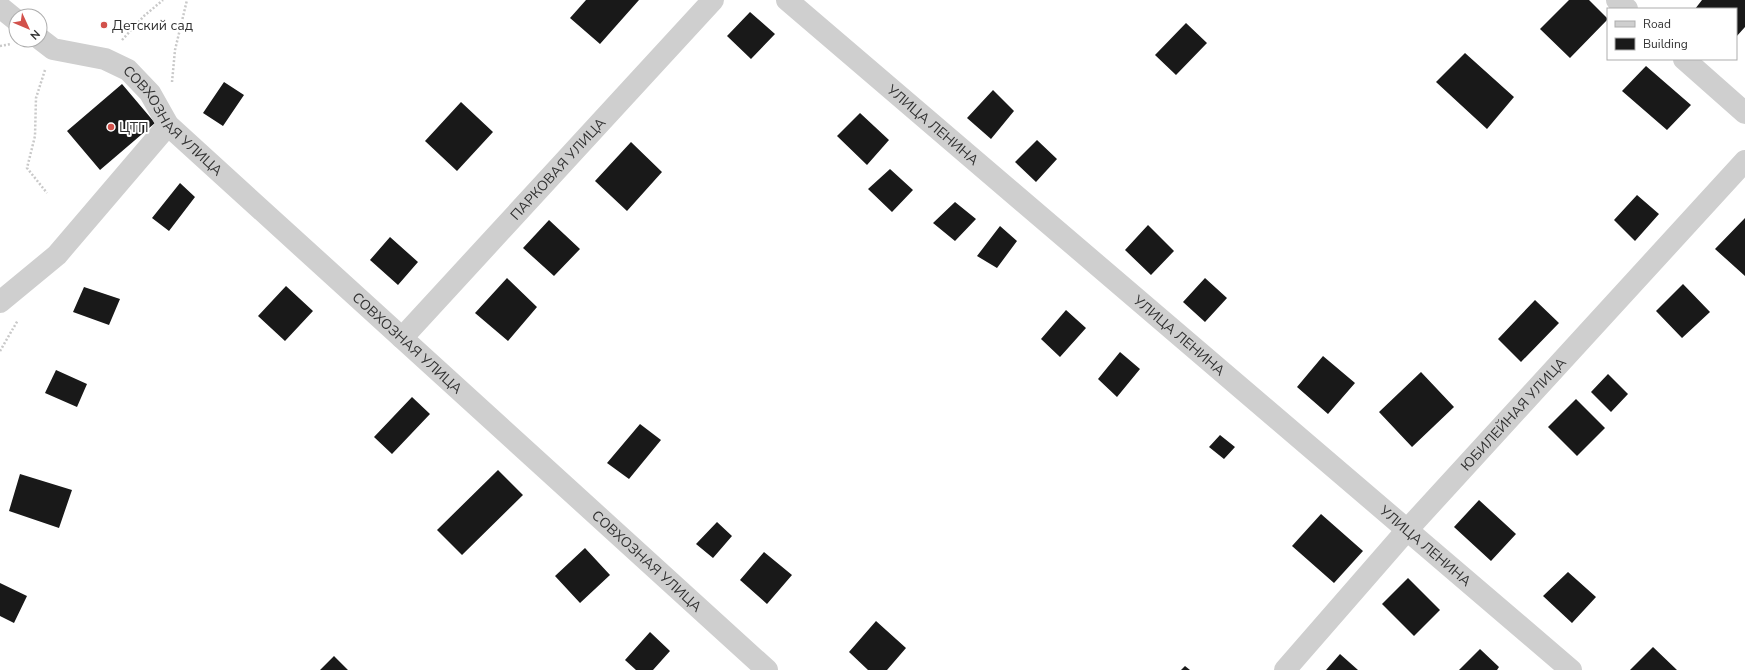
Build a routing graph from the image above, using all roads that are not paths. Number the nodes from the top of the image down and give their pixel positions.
1 (713, 0) edge
2 (787, 0) edge
3 (1617, 0) edge
4 (0, 7) edge
5 (1626, 8) edge
6 (8, 14) edge
7 (48, 44) edge
8 (1685, 60) edge
9 (1745, 113) edge
10 (168, 125) junction
11 (1745, 161) edge
12 (0, 302) edge
13 (402, 338) junction
14 (1407, 530) junction
15 (767, 670) edge
16 (1285, 670) edge
17 (1571, 670) edge

1 - 13 street, ПАРКОВАЯ УЛИЦА
2 - 14 street, УЛИЦА ЛЕНИНА
3 - 5 street
4 - 6 street
7 - 10 street, СОВХОЗНАЯ УЛИЦА
8 - 9 street
10 - 12 street
10 - 13 street, СОВХОЗНАЯ УЛИЦА
11 - 14 street, ЮБИЛЕЙНАЯ УЛИЦА
13 - 15 street, СОВХОЗНАЯ УЛИЦА
14 - 16 street, ЮБИЛЕЙНАЯ УЛИЦА
14 - 17 street, УЛИЦА ЛЕНИНА

